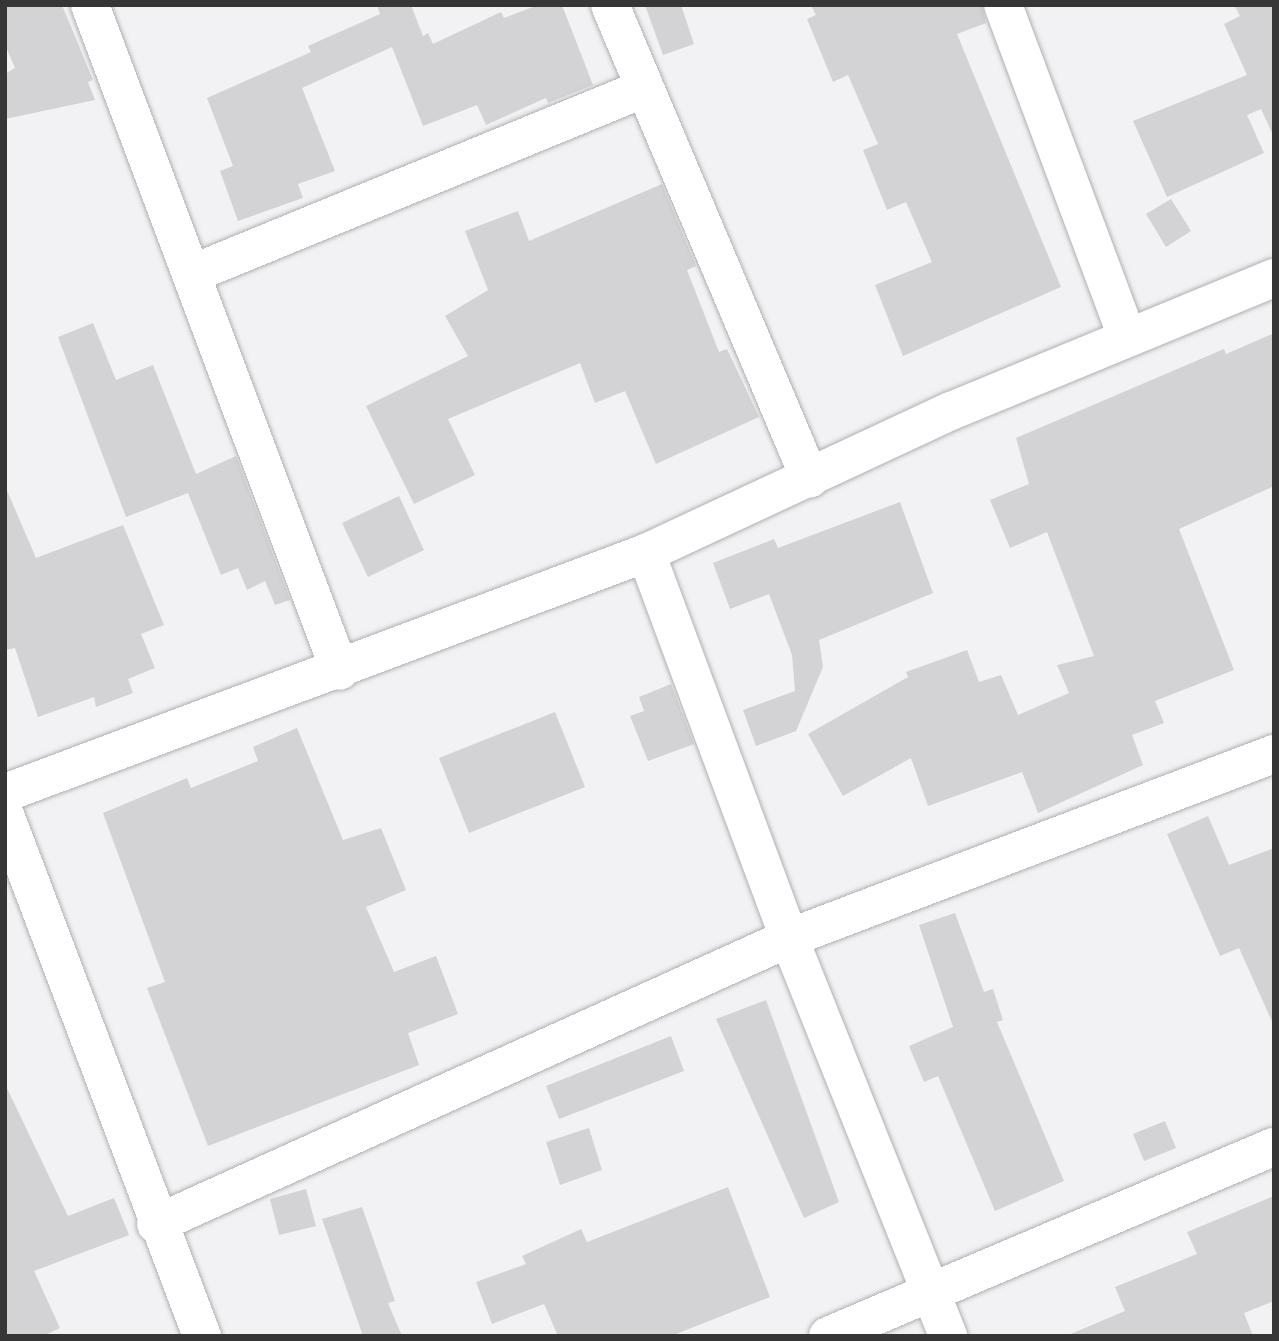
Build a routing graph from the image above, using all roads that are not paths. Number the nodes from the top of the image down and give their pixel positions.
1 (90, 5) edge
2 (610, 5) edge
3 (1003, 5) edge
4 (643, 89) junction
5 (194, 273) junction
6 (1274, 278) edge
7 (1127, 336) junction
8 (810, 479) junction
9 (646, 553) junction
10 (340, 671) junction
11 (1274, 754) edge
12 (5, 793) edge
13 (5, 815) edge
14 (789, 938) junction
15 (1274, 1146) edge
16 (156, 1224) junction
17 (930, 1292) junction
18 (202, 1336) edge
19 (828, 1336) edge
20 (947, 1336) edge

1 - 5 street
2 - 4 street
3 - 7 street
4 - 5 street
4 - 8 street
5 - 10 street
6 - 7 street
7 - 8 street
8 - 9 street
9 - 10 street
9 - 14 street
10 - 12 street
11 - 14 street
13 - 16 street
14 - 16 street
14 - 17 street
15 - 17 street
16 - 18 street
17 - 19 street
17 - 20 street

